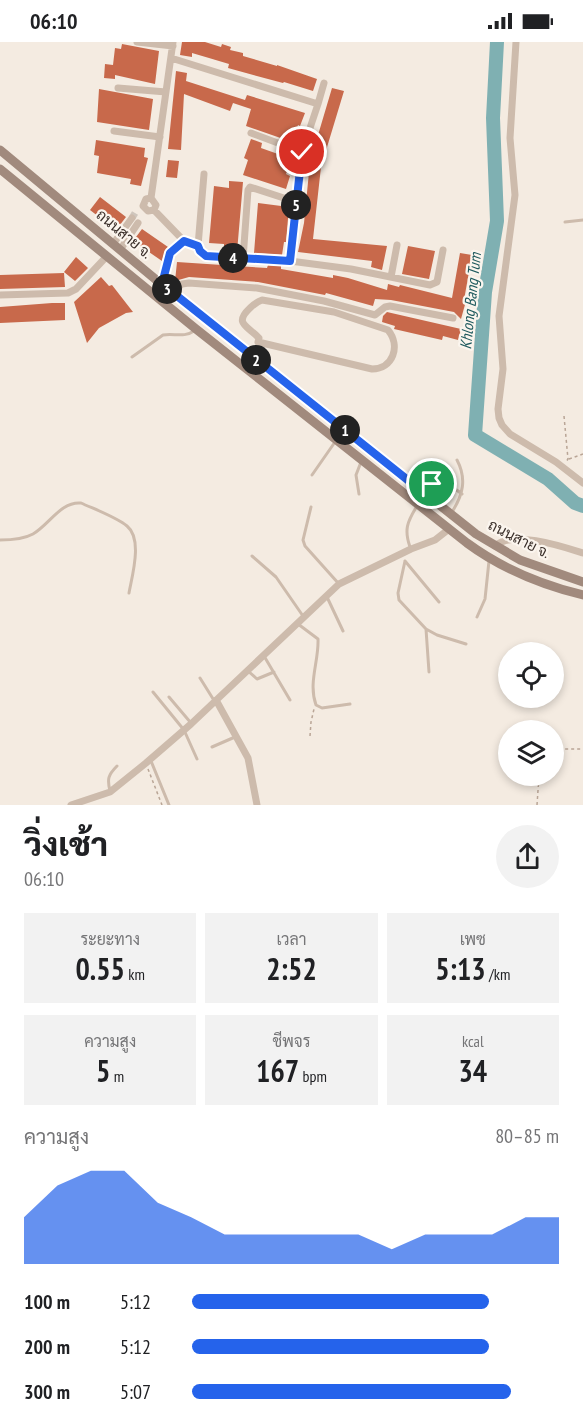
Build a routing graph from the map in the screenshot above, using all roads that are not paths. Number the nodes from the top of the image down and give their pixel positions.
1 (136, 42) edge
2 (516, 42) edge
3 (173, 44) edge
4 (171, 58) junction
5 (324, 83) dead end
6 (118, 88) dead end
7 (166, 92) junction
8 (318, 104) junction
9 (114, 131) dead end
10 (251, 133) dead end
11 (160, 136) junction
12 (0, 150) edge
13 (302, 152) junction
14 (0, 169) edge
15 (204, 174) dead end
16 (151, 198) junction
17 (296, 202) junction
18 (143, 203) junction
19 (151, 211) junction
20 (137, 218) junction
21 (583, 220) edge
22 (565, 222) dead end
23 (184, 241) junction
24 (397, 245) dead end
25 (198, 246) junction
26 (116, 247) junction
27 (443, 250) dead end
28 (107, 256) junction
29 (243, 259) junction
30 (290, 261) junction
31 (391, 277) junction
32 (162, 284) junction
33 (172, 293) junction
34 (0, 295) edge
35 (453, 318) dead end
36 (196, 329) junction
37 (258, 342) junction
38 (248, 354) junction
39 (132, 357) dead end
40 (336, 440) junction
41 (362, 460) junction
42 (456, 460) dead end
43 (312, 475) dead end
44 (583, 483) edge
45 (424, 493) junction
46 (359, 494) dead end
47 (462, 494) junction
48 (417, 505) junction
49 (311, 507) dead end
50 (451, 514) junction
51 (449, 530) junction
52 (0, 540) edge
53 (495, 546) junction
54 (411, 549) junction
55 (583, 553) edge
56 (252, 556) dead end
57 (402, 558) junction
58 (489, 558) junction
59 (583, 582) edge
60 (339, 584) junction
61 (129, 593) dead end
62 (583, 595) edge
63 (326, 596) junction
64 (439, 602) dead end
65 (477, 617) dead end
66 (304, 618) junction
67 (298, 624) junction
68 (426, 629) junction
69 (343, 631) dead end
70 (466, 644) dead end
71 (264, 656) junction
72 (248, 671) junction
73 (274, 672) junction
74 (429, 672) dead end
75 (200, 678) dead end
76 (153, 692) dead end
77 (169, 697) dead end
78 (290, 700) dead end
79 (215, 701) junction
80 (350, 704) dead end
81 (191, 724) junction
82 (184, 730) junction
83 (237, 736) junction
84 (212, 747) dead end
85 (197, 759) dead end
86 (148, 761) junction
87 (117, 766) dead end
88 (110, 792) junction
89 (71, 805) edge
90 (169, 805) edge
91 (257, 805) edge

1 - 3 street
2 - 44 street
3 - 4 street
4 - 7 street
4 - 8 street
5 - 8 street
6 - 7 street
7 - 11 street
8 - 13 street
9 - 11 street
10 - 13 street
11 - 16 street
12 - 26 main road, ถนนสาย จ.
13 - 17 street
14 - 28 main road, ถนนสาย จ.
15 - 25 street
16 - 18 street
16 - 19 street
17 - 29 street
17 - 30 street
18 - 19 street
18 - 20 street
19 - 20 street
19 - 23 street
20 - 26 street
21 - 22 lane
23 - 25 street
23 - 32 street
24 - 31 street
25 - 29 street
26 - 32 main road, ถนนสาย จ.
27 - 31 street
28 - 34 street
28 - 36 main road, ถนนสาย จ.
29 - 30 street
30 - 31 street
32 - 33 main road, ถนนสาย จ.
33 - 35 street
33 - 38 main road, ถนนสาย จ.
36 - 39 lane
36 - 40 main road, ถนนสาย จ.
37 - 37 street
37 - 38 street
38 - 45 main road, ถนนสาย จ.
40 - 41 main road, ถนนสาย จ.
40 - 43 lane
41 - 46 lane
41 - 48 main road, ถนนสาย จ.
42 - 47 lane
45 - 47 lane
45 - 50 main road, ถนนสาย จ.
47 - 50 lane
48 - 51 main road, ถนนสาย จ.
48 - 54 lane
49 - 60 lane
50 - 53 main road, ถนนสาย จ.
51 - 54 street
51 - 58 main road, ถนนสาย จ.
52 - 61 lane
53 - 55 street
53 - 59 main road, ถนนสาย จ.
54 - 57 street
56 - 66 lane
57 - 60 street
57 - 64 lane
57 - 68 lane
58 - 62 main road, ถนนสาย จ.
58 - 65 lane
60 - 63 street
63 - 66 street
63 - 69 lane
66 - 67 street
67 - 71 street
67 - 80 lane
68 - 70 lane
68 - 74 lane
71 - 72 street
71 - 73 lane
72 - 73 lane
72 - 79 street
73 - 78 lane
75 - 79 lane
76 - 82 lane
77 - 81 lane
79 - 81 street
79 - 83 street
81 - 82 street
82 - 85 lane
82 - 86 street
83 - 84 lane
83 - 91 street
86 - 88 street
86 - 90 lane
87 - 88 lane
88 - 89 street

